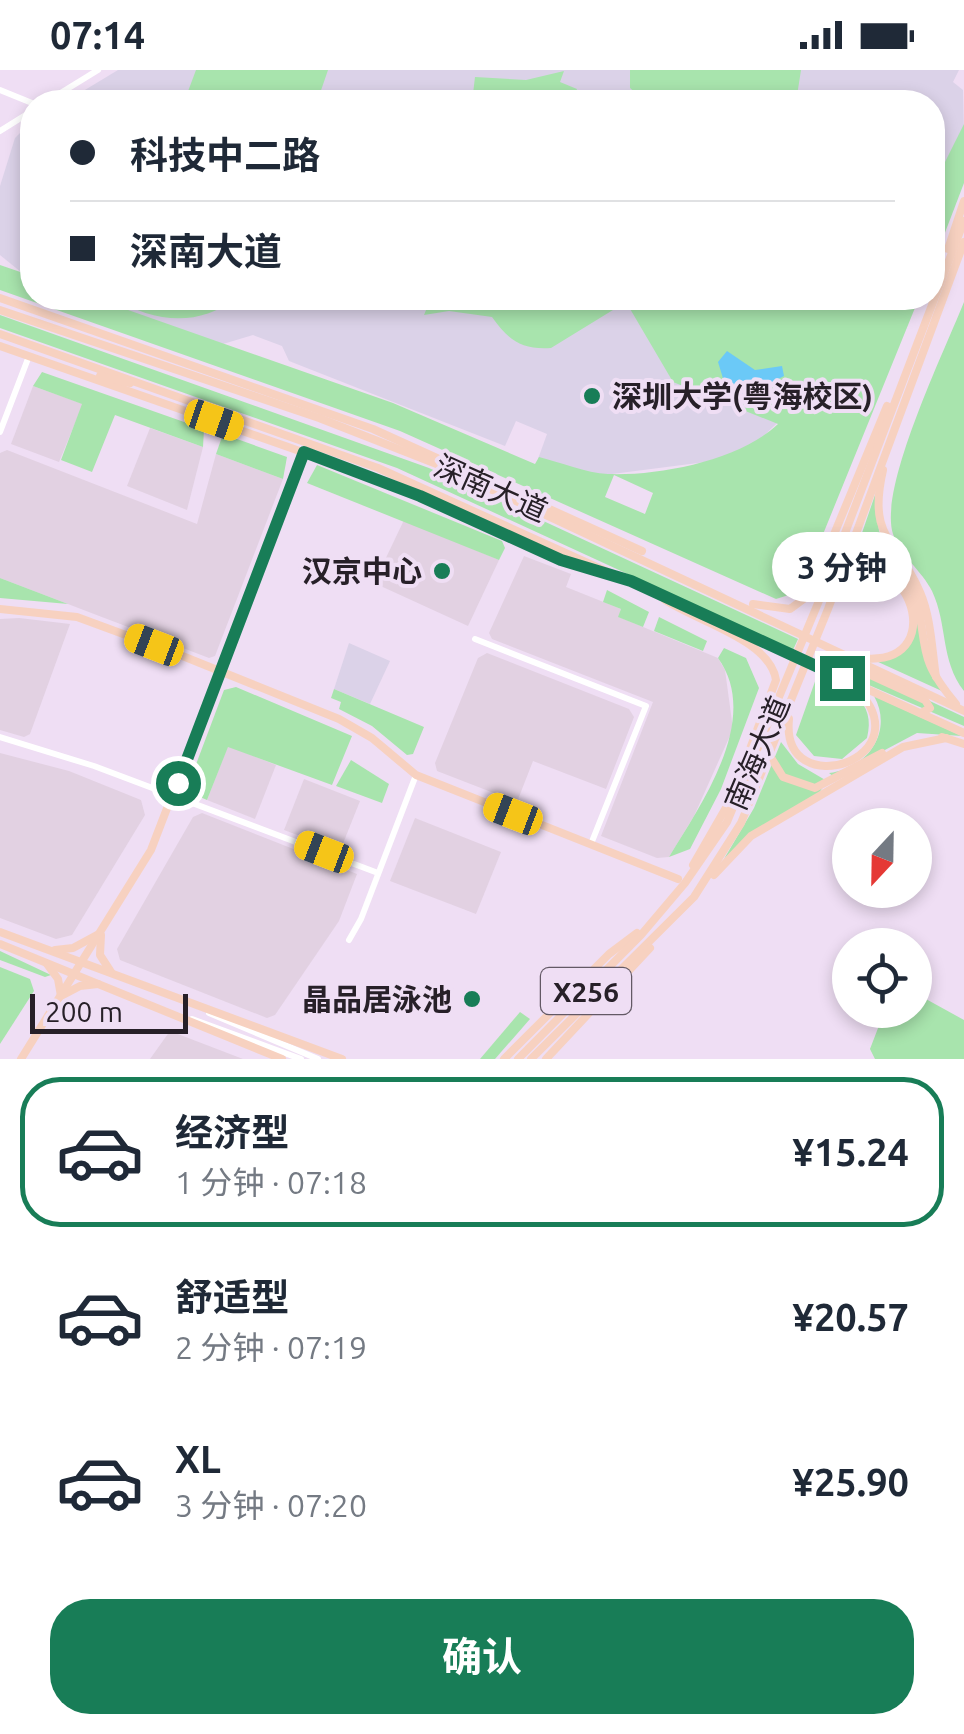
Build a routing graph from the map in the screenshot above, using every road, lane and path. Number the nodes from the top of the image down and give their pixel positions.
1 (98, 70) edge
2 (66, 90) edge
3 (964, 201) edge
4 (964, 221) edge
5 (964, 242) edge
6 (964, 258) edge
7 (945, 263) edge
8 (945, 269) edge
9 (945, 295) edge
10 (945, 298) edge
11 (0, 310) edge
12 (35, 310) edge
13 (929, 310) edge
14 (939, 310) edge
15 (84, 327) junction
16 (0, 334) edge
17 (0, 346) edge
18 (29, 356) junction
19 (52, 364) junction
20 (173, 368) junction
21 (165, 392) junction
22 (319, 418) junction
23 (0, 432) edge
24 (891, 435) junction
25 (302, 440) junction
26 (419, 448) junction
27 (304, 452) junction
28 (382, 480) junction
29 (496, 491) junction
30 (420, 496) junction
31 (537, 500) junction
32 (461, 504) junction
33 (566, 514) junction
34 (844, 522) junction
35 (594, 534) junction
36 (682, 575) junction
37 (631, 581) junction
38 (645, 587) junction
39 (721, 593) junction
40 (822, 596) junction
41 (828, 608) junction
42 (0, 609) edge
43 (475, 639) dead end
44 (844, 654) junction
45 (220, 672) junction
46 (936, 677) junction
47 (842, 678) junction
48 (796, 690) junction
49 (963, 710) edge
50 (920, 713) junction
51 (772, 722) junction
52 (0, 737) edge
53 (946, 738) junction
54 (963, 740) edge
55 (416, 775) junction
56 (174, 795) junction
57 (590, 844) junction
58 (378, 873) junction
59 (678, 879) dead end
60 (694, 898) junction
61 (672, 900) junction
62 (653, 922) junction
63 (665, 928) junction
64 (0, 932) edge
65 (101, 932) junction
66 (349, 940) dead end
67 (0, 944) edge
68 (49, 950) junction
69 (44, 962) junction
70 (82, 963) junction
71 (75, 974) junction
72 (113, 975) junction
73 (105, 985) junction
74 (60, 996) junction
75 (197, 1008) junction
76 (192, 1019) junction
77 (260, 1054) edge
78 (21, 1059) edge
79 (282, 1059) edge
80 (301, 1059) edge
81 (318, 1059) edge
82 (342, 1059) edge
83 (504, 1059) edge
84 (518, 1059) edge
85 (531, 1059) edge
86 (546, 1059) edge

1 - 2 street
3 - 7 main road
4 - 8 main road
5 - 9 main road, 南海大道 / X256
6 - 10 main road
11 - 20 main road, 深南大道
12 - 15 main road
13 - 34 main road
14 - 24 main road, 南海大道 / X256
15 - 20 main road
15 - 26 main road
16 - 21 main road, 深南大道
17 - 18 main road
18 - 19 main road
18 - 23 street
19 - 21 main road
19 - 27 main road
20 - 22 main road, 深南大道
21 - 25 main road, 深南大道
22 - 26 main road
22 - 29 main road, 深南大道
24 - 41 main road, 南海大道 / X256
24 - 46 main road
25 - 28 main road
25 - 32 main road, 深南大道
26 - 31 main road
27 - 28 main road
27 - 45 main road
28 - 30 main road
29 - 31 main road
29 - 35 main road, 深南大道
30 - 32 main road
30 - 37 main road
31 - 33 main road
32 - 37 main road, 深南大道
33 - 35 main road
33 - 36 main road
34 - 39 main road
34 - 40 main road, 南海大道 / X256
35 - 36 main road, 深南大道
36 - 39 main road, 深南大道
37 - 38 main road, 深南大道
38 - 47 main road, 深南大道
38 - 61 main road
39 - 44 main road, 深南大道
40 - 46 main road
40 - 51 main road, 南海大道 / X256
41 - 44 main road
41 - 48 main road, 南海大道 / X256
42 - 45 main road
43 - 57 street
44 - 49 main road, 深南大道
44 - 50 main road
45 - 55 main road
45 - 56 main road
46 - 49 main road
47 - 48 main road
47 - 50 main road, 深南大道
48 - 60 main road, 南海大道 / X256
50 - 54 main road, 深南大道
51 - 53 main road
51 - 61 main road, 南海大道 / X256
52 - 56 street
53 - 54 main road
53 - 60 main road
55 - 57 main road
55 - 58 street
56 - 58 street
56 - 65 main road
57 - 59 main road
58 - 66 street
60 - 63 main road, 南海大道 / X256
61 - 62 main road, 南海大道 / X256
62 - 83 main road
62 - 84 main road, 南海大道 / X256
63 - 85 main road, 南海大道 / X256
63 - 86 main road
64 - 68 main road
65 - 68 main road
65 - 70 main road
65 - 72 main road
67 - 69 main road
68 - 70 main road
69 - 71 main road
69 - 74 main road
70 - 71 main road
70 - 72 main road
71 - 73 main road
71 - 74 main road
72 - 73 main road
72 - 75 main road
73 - 74 main road
73 - 76 main road
74 - 78 main road
75 - 81 street
75 - 82 main road
76 - 77 main road
76 - 80 street
77 - 79 main road

